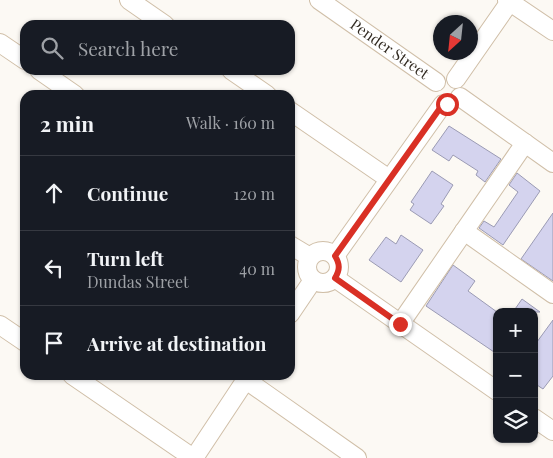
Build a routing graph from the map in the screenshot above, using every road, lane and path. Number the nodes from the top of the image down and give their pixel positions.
1 (129, 0) edge
2 (319, 0) edge
3 (509, 1) edge
4 (159, 20) edge
5 (553, 31) edge
6 (0, 43) edge
7 (20, 57) edge
8 (46, 75) edge
9 (238, 75) edge
10 (456, 79) junction
11 (436, 82) junction
12 (68, 90) edge
13 (260, 90) edge
14 (460, 98) junction
15 (443, 104) junction
16 (295, 114) edge
17 (525, 143) junction
18 (553, 163) edge
19 (390, 179) junction
20 (464, 231) junction
21 (295, 247) edge
22 (335, 256) junction
23 (310, 257) junction
24 (335, 278) junction
25 (313, 280) junction
26 (553, 294) edge
27 (295, 307) edge
28 (400, 324) junction
29 (0, 325) edge
30 (20, 339) edge
31 (80, 380) edge
32 (246, 380) edge
33 (252, 380) edge
34 (493, 388) edge
35 (538, 421) edge
36 (553, 431) edge
37 (197, 457) edge
38 (357, 458) edge

1 - 4 street
2 - 11 street, Pender Street
3 - 5 street
3 - 10 street
6 - 7 street
8 - 12 street
9 - 13 street
10 - 11 street
10 - 14 street
11 - 15 street
14 - 15 street
14 - 17 street
15 - 19 street
16 - 19 street
17 - 18 street
17 - 20 street
19 - 22 street
20 - 26 street
20 - 28 street
21 - 23 street
22 - 23 street
22 - 24 street
23 - 25 street
24 - 25 street
24 - 28 street
25 - 27 street
28 - 34 street
29 - 30 street
31 - 37 street
32 - 37 street
33 - 38 street
35 - 36 street

